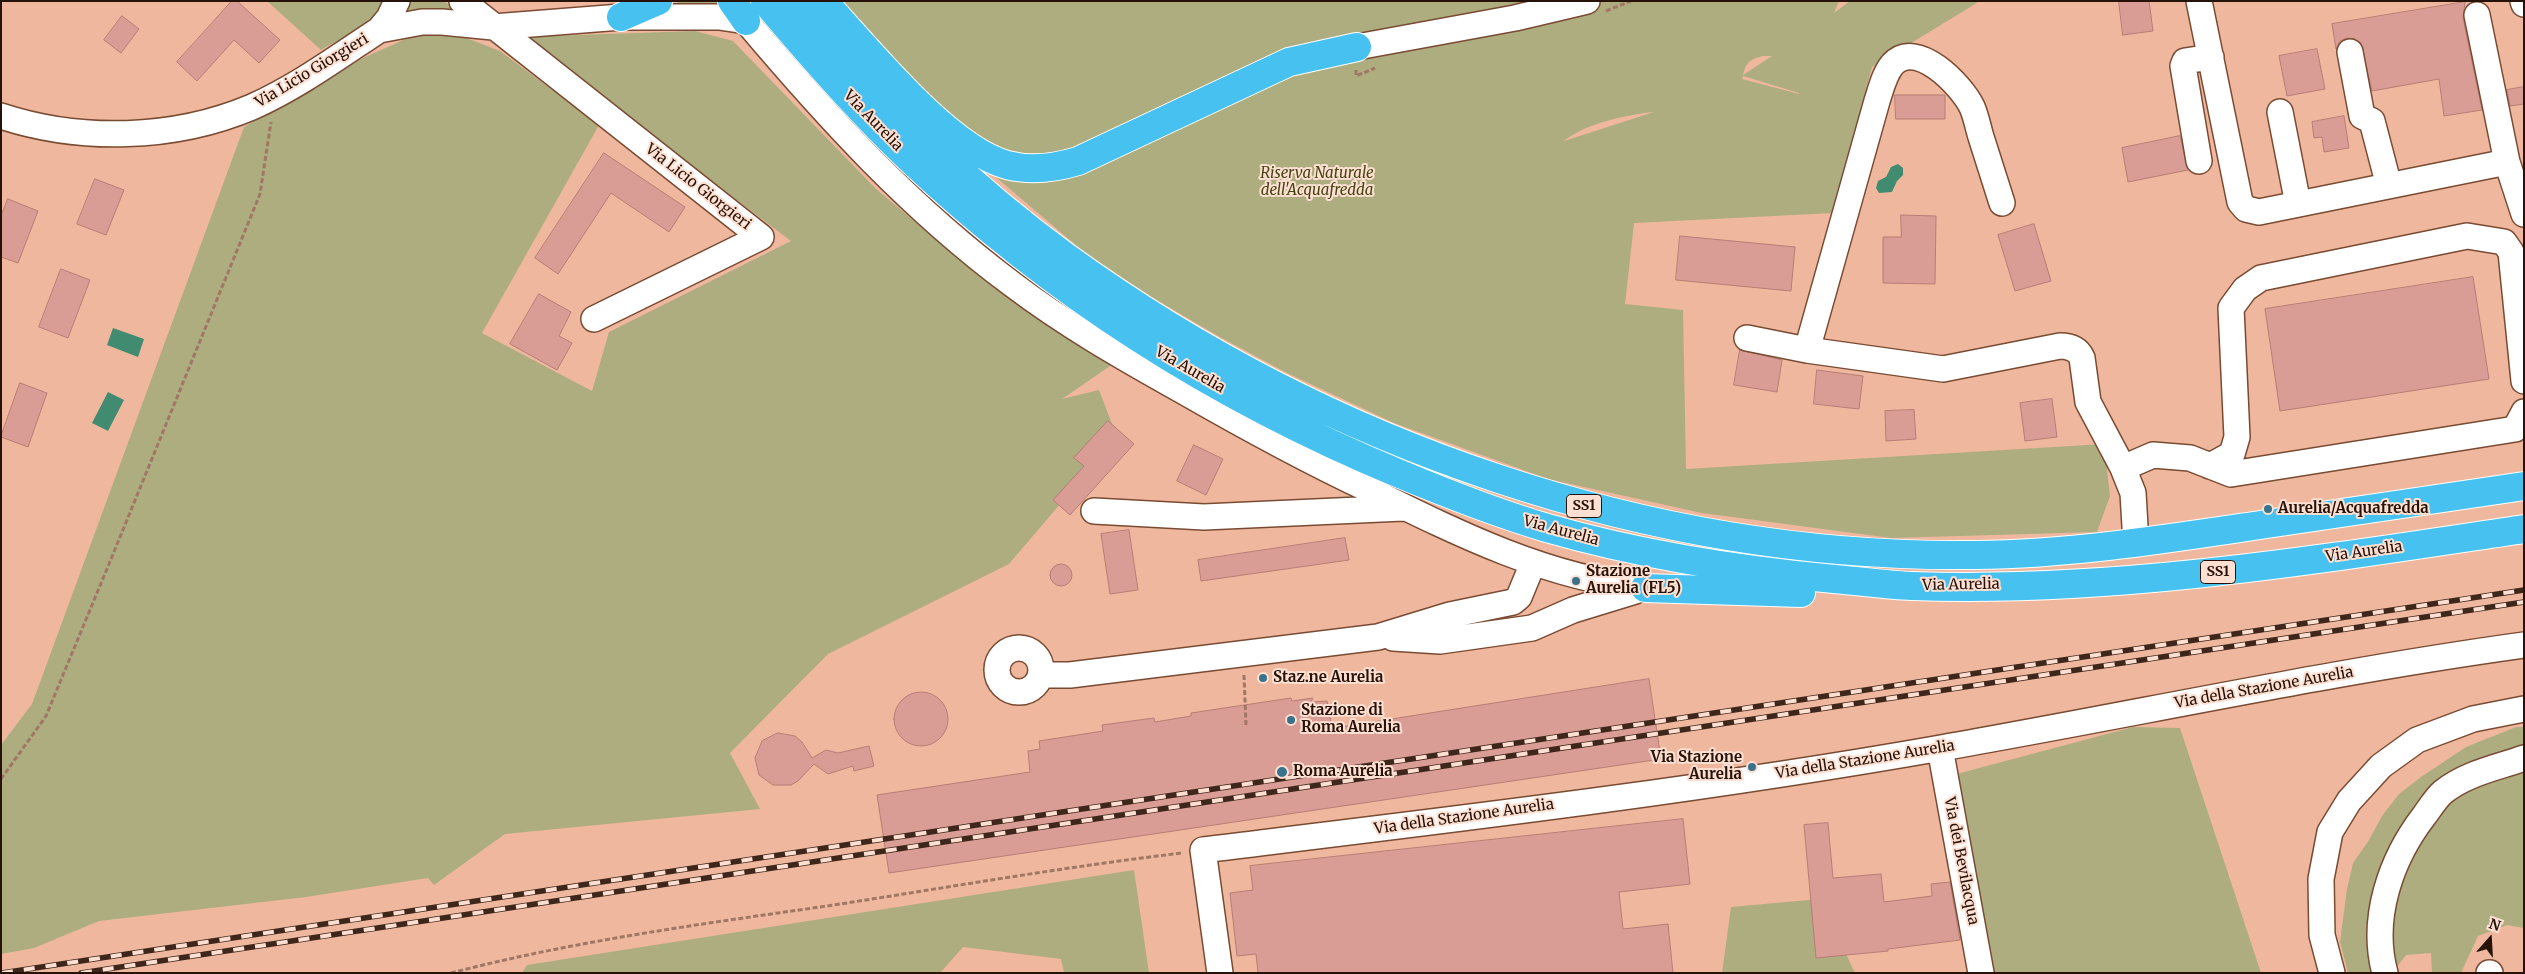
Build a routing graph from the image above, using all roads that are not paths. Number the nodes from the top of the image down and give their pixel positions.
1 (397, 1) edge
2 (462, 1) edge
3 (658, 1) edge
4 (765, 1) edge
5 (797, 1) edge
6 (823, 1) edge
7 (1587, 1) edge
8 (2198, 1) edge
9 (739, 11) edge
10 (2477, 14) dead end
11 (621, 17) junction
12 (493, 27) junction
13 (379, 30) junction
14 (1357, 47) joint
15 (2350, 52) dead end
16 (2211, 57) junction
17 (2280, 112) dead end
18 (3, 119) edge
19 (2199, 161) dead end
20 (2507, 162) junction
21 (2389, 186) junction
22 (2002, 202) dead end
23 (2298, 204) junction
24 (2524, 214) edge
25 (594, 319) dead end
26 (1747, 338) dead end
27 (1807, 350) junction
28 (2524, 381) edge
29 (2524, 412) edge
30 (2210, 466) junction
31 (2124, 468) junction
32 (2524, 486) edge
33 (1406, 508) junction
34 (1094, 511) dead end
35 (2524, 529) edge
36 (2136, 543) junction
37 (1533, 563) junction
38 (1910, 586) junction
39 (1645, 588) junction
40 (1378, 637) junction
41 (2524, 645) edge
42 (1042, 675) dead end
43 (2524, 709) edge
44 (1940, 748) junction
45 (2524, 758) edge
46 (1220, 973) edge
47 (1982, 973) edge
48 (2332, 973) edge
49 (2385, 973) edge

1 - 13 street, Via Licio Giorgieri
2 - 12 street, Via Licio Giorgieri
3 - 11 highway
4 - 38 highway, Via Aurelia / SS1
5 - 36 highway, Via Aurelia / SS1
6 - 14 highway
7 - 14 street
8 - 16 street
9 - 11 street, Via Licio Giorgieri
9 - 33 street, Via Aurelia
10 - 20 street
11 - 12 street, Via Licio Giorgieri
12 - 13 street, Via Licio Giorgieri
12 - 25 street, Via Licio Giorgieri
13 - 18 street, Via Licio Giorgieri
15 - 21 street
16 - 19 street
16 - 23 street
17 - 23 street
20 - 21 street
20 - 24 street
21 - 23 street
22 - 27 street
26 - 27 street
27 - 31 street
28 - 30 street
29 - 30 street
30 - 31 street
31 - 36 street
32 - 36 highway, Via Aurelia / SS1
33 - 34 street
33 - 37 street, Via Aurelia
35 - 38 highway, Via Aurelia / SS1
37 - 39 street, Via Aurelia
37 - 40 street
38 - 39 highway
39 - 40 street
40 - 42 street
41 - 44 street, Via della Stazione Aurelia
43 - 48 street
44 - 46 street, Via della Stazione Aurelia
44 - 47 street, Via dei Bevilacqua
45 - 49 street

